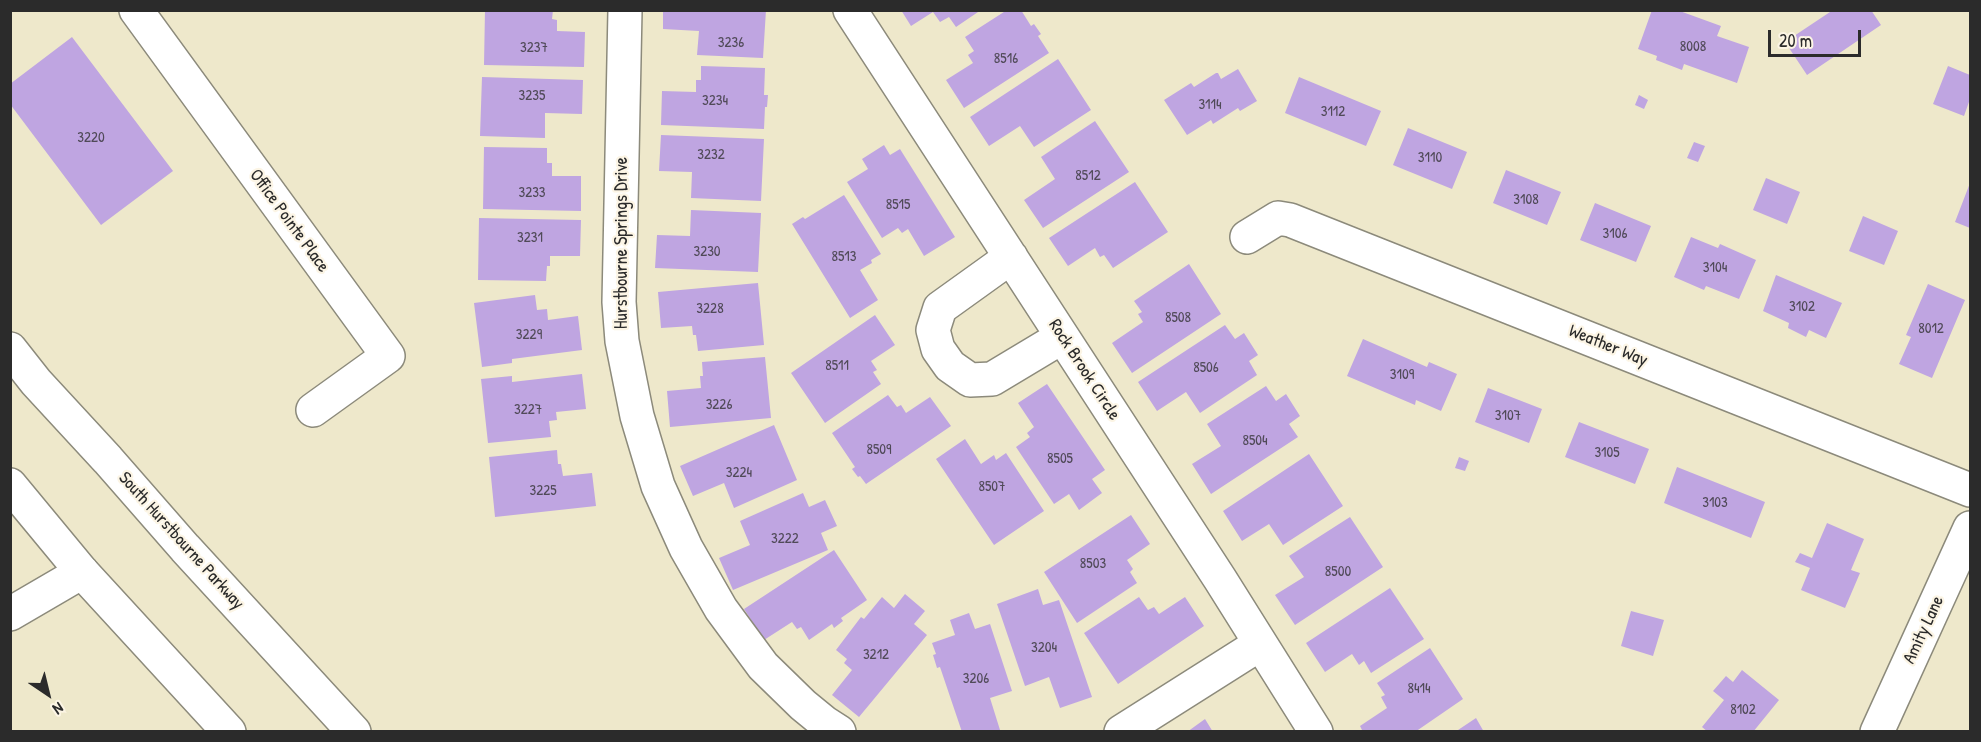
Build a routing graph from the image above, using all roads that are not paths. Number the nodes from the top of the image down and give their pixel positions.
1 (136, 10) edge
2 (625, 10) edge
3 (850, 10) edge
4 (1247, 237) dead end
5 (1011, 257) junction
6 (1062, 337) junction
7 (10, 349) edge
8 (313, 410) dead end
9 (10, 484) edge
10 (1971, 490) edge
11 (1971, 528) edge
12 (82, 572) junction
13 (10, 614) edge
14 (1260, 644) junction
15 (229, 732) edge
16 (354, 732) edge
17 (839, 732) edge
18 (1121, 732) edge
19 (1316, 732) edge
20 (1877, 732) edge

1 - 8 street, Office Pointe Place
2 - 17 street, Hurstbourne Springs Drive
3 - 5 street, Rock Brook Circle
4 - 10 street, Weather Way
5 - 6 street, Rock Brook Circle
5 - 6 street
6 - 14 street, Rock Brook Circle
7 - 16 street, South Hurstbourne Parkway
9 - 12 street
11 - 20 street, Amity Lane
12 - 13 street
12 - 15 street
14 - 18 street
14 - 19 street, Rock Brook Circle

